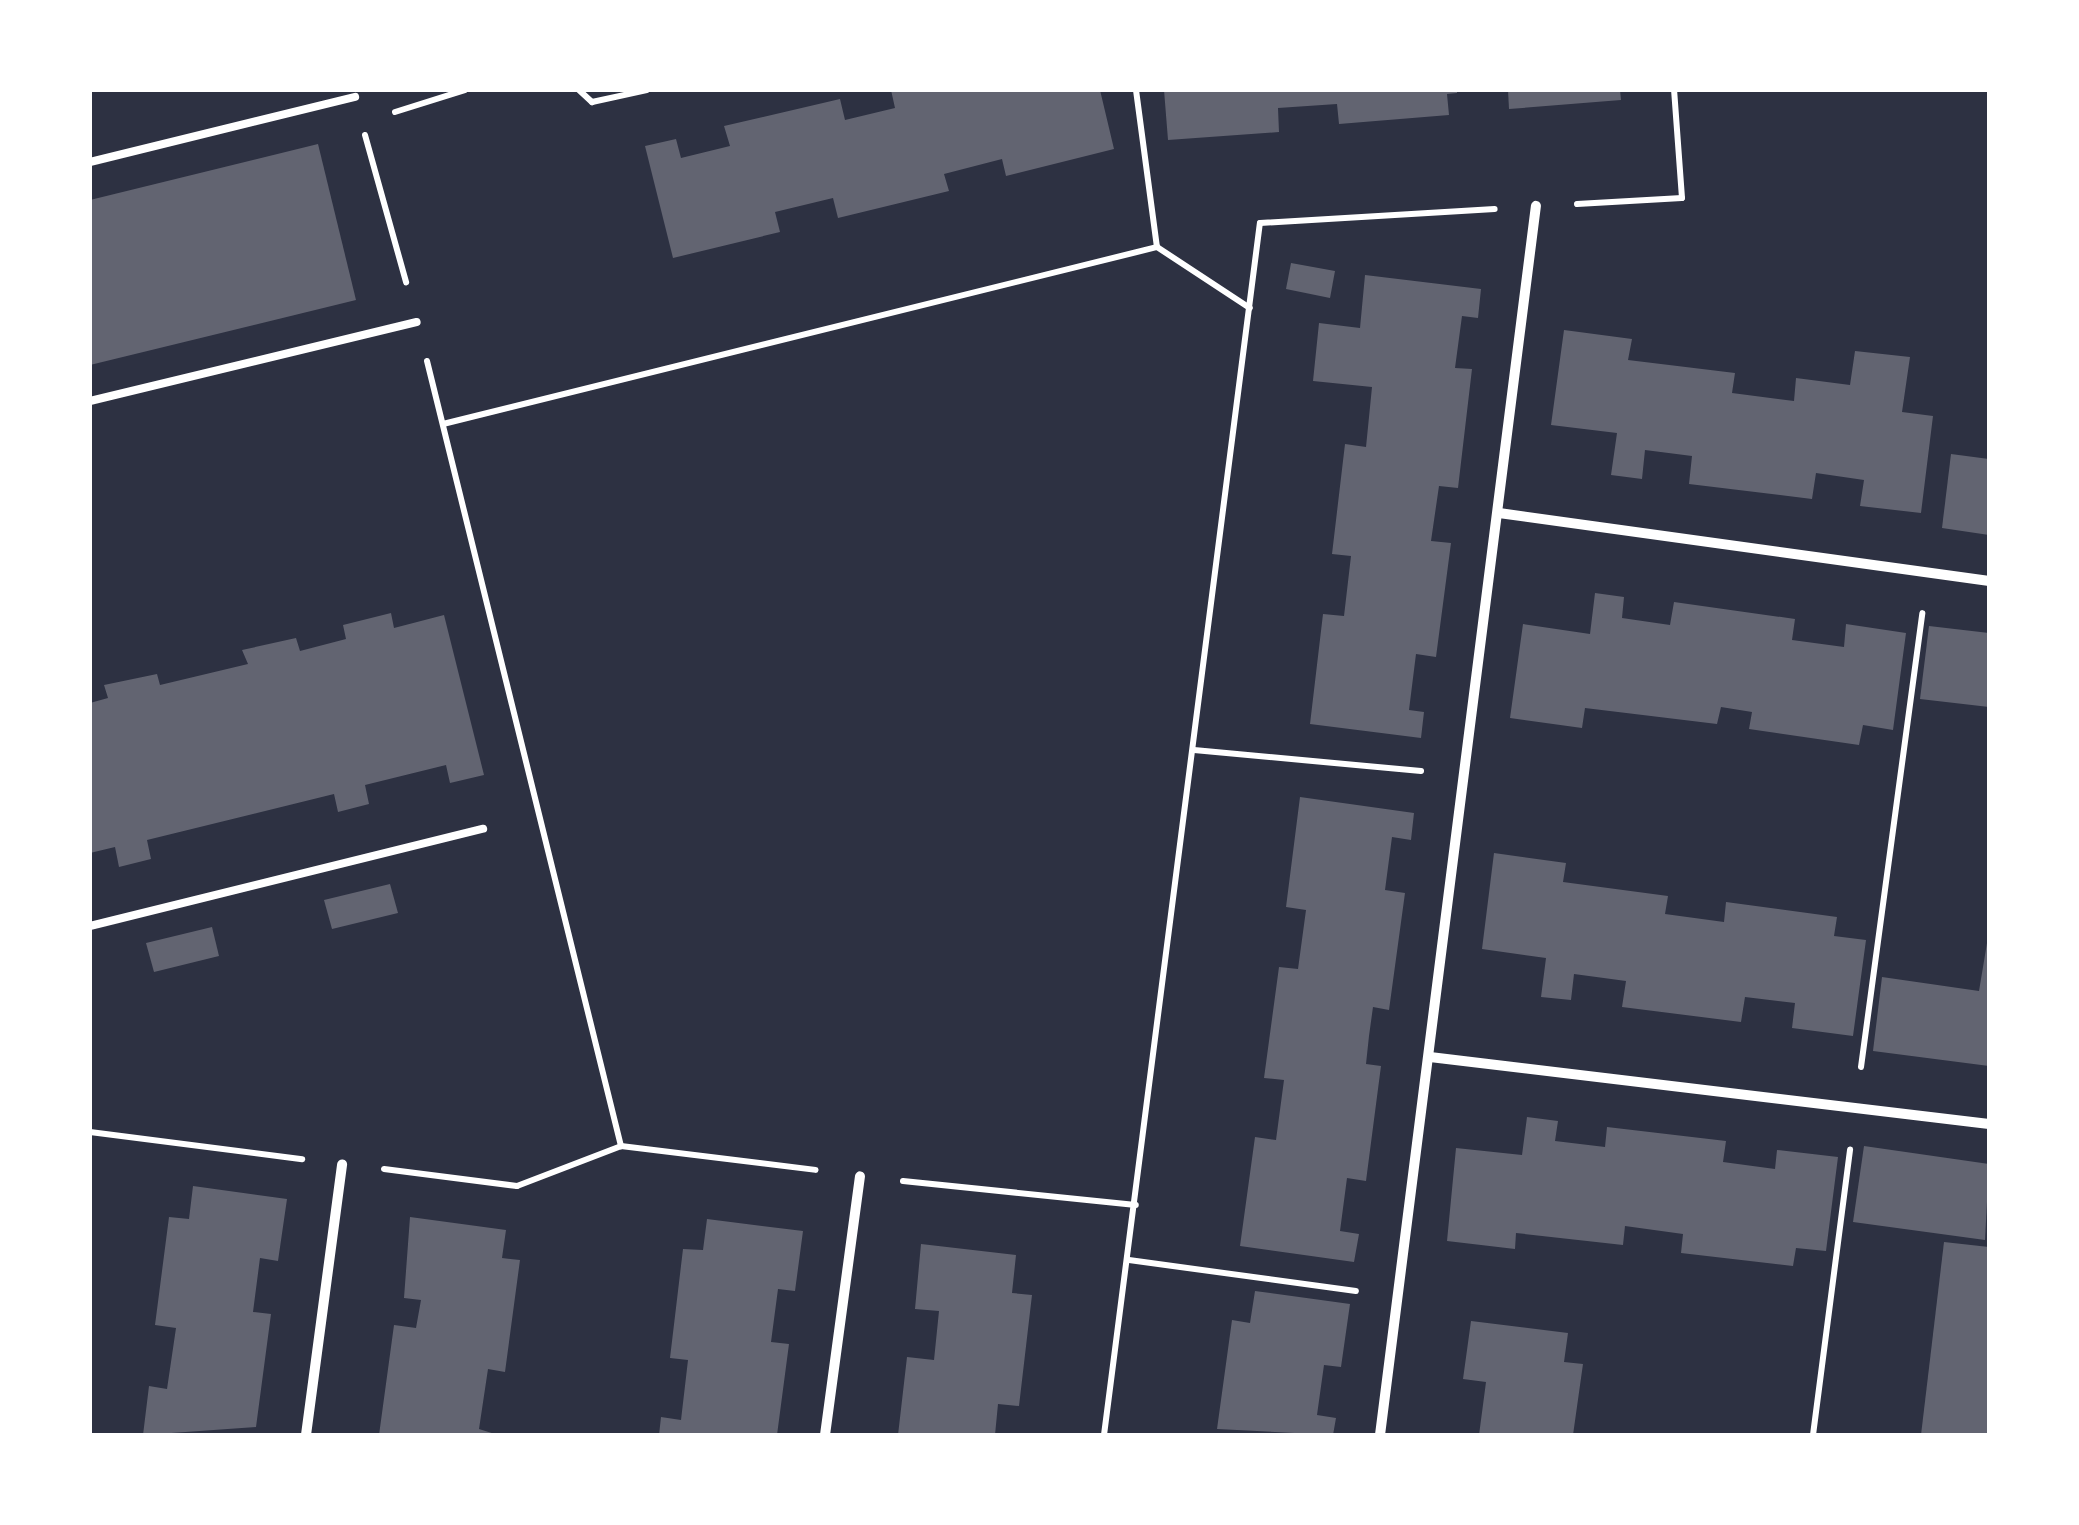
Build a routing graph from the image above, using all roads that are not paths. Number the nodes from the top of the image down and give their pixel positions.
1 (355, 97) road end
2 (90, 162) edge
3 (1536, 206) road end
4 (417, 322) road end
5 (90, 402) edge
6 (1499, 513) junction
7 (1989, 581) edge
8 (483, 829) dead end
9 (90, 926) edge
10 (1430, 1057) junction
11 (1989, 1124) edge
12 (342, 1164) road end
13 (860, 1176) road end
14 (306, 1435) edge
15 (825, 1435) edge
16 (1380, 1435) edge

1 - 2 lane
3 - 6 street
4 - 5 lane
6 - 7 street
6 - 10 street
8 - 9 lane
10 - 11 street
10 - 16 street
12 - 14 street
13 - 15 street

